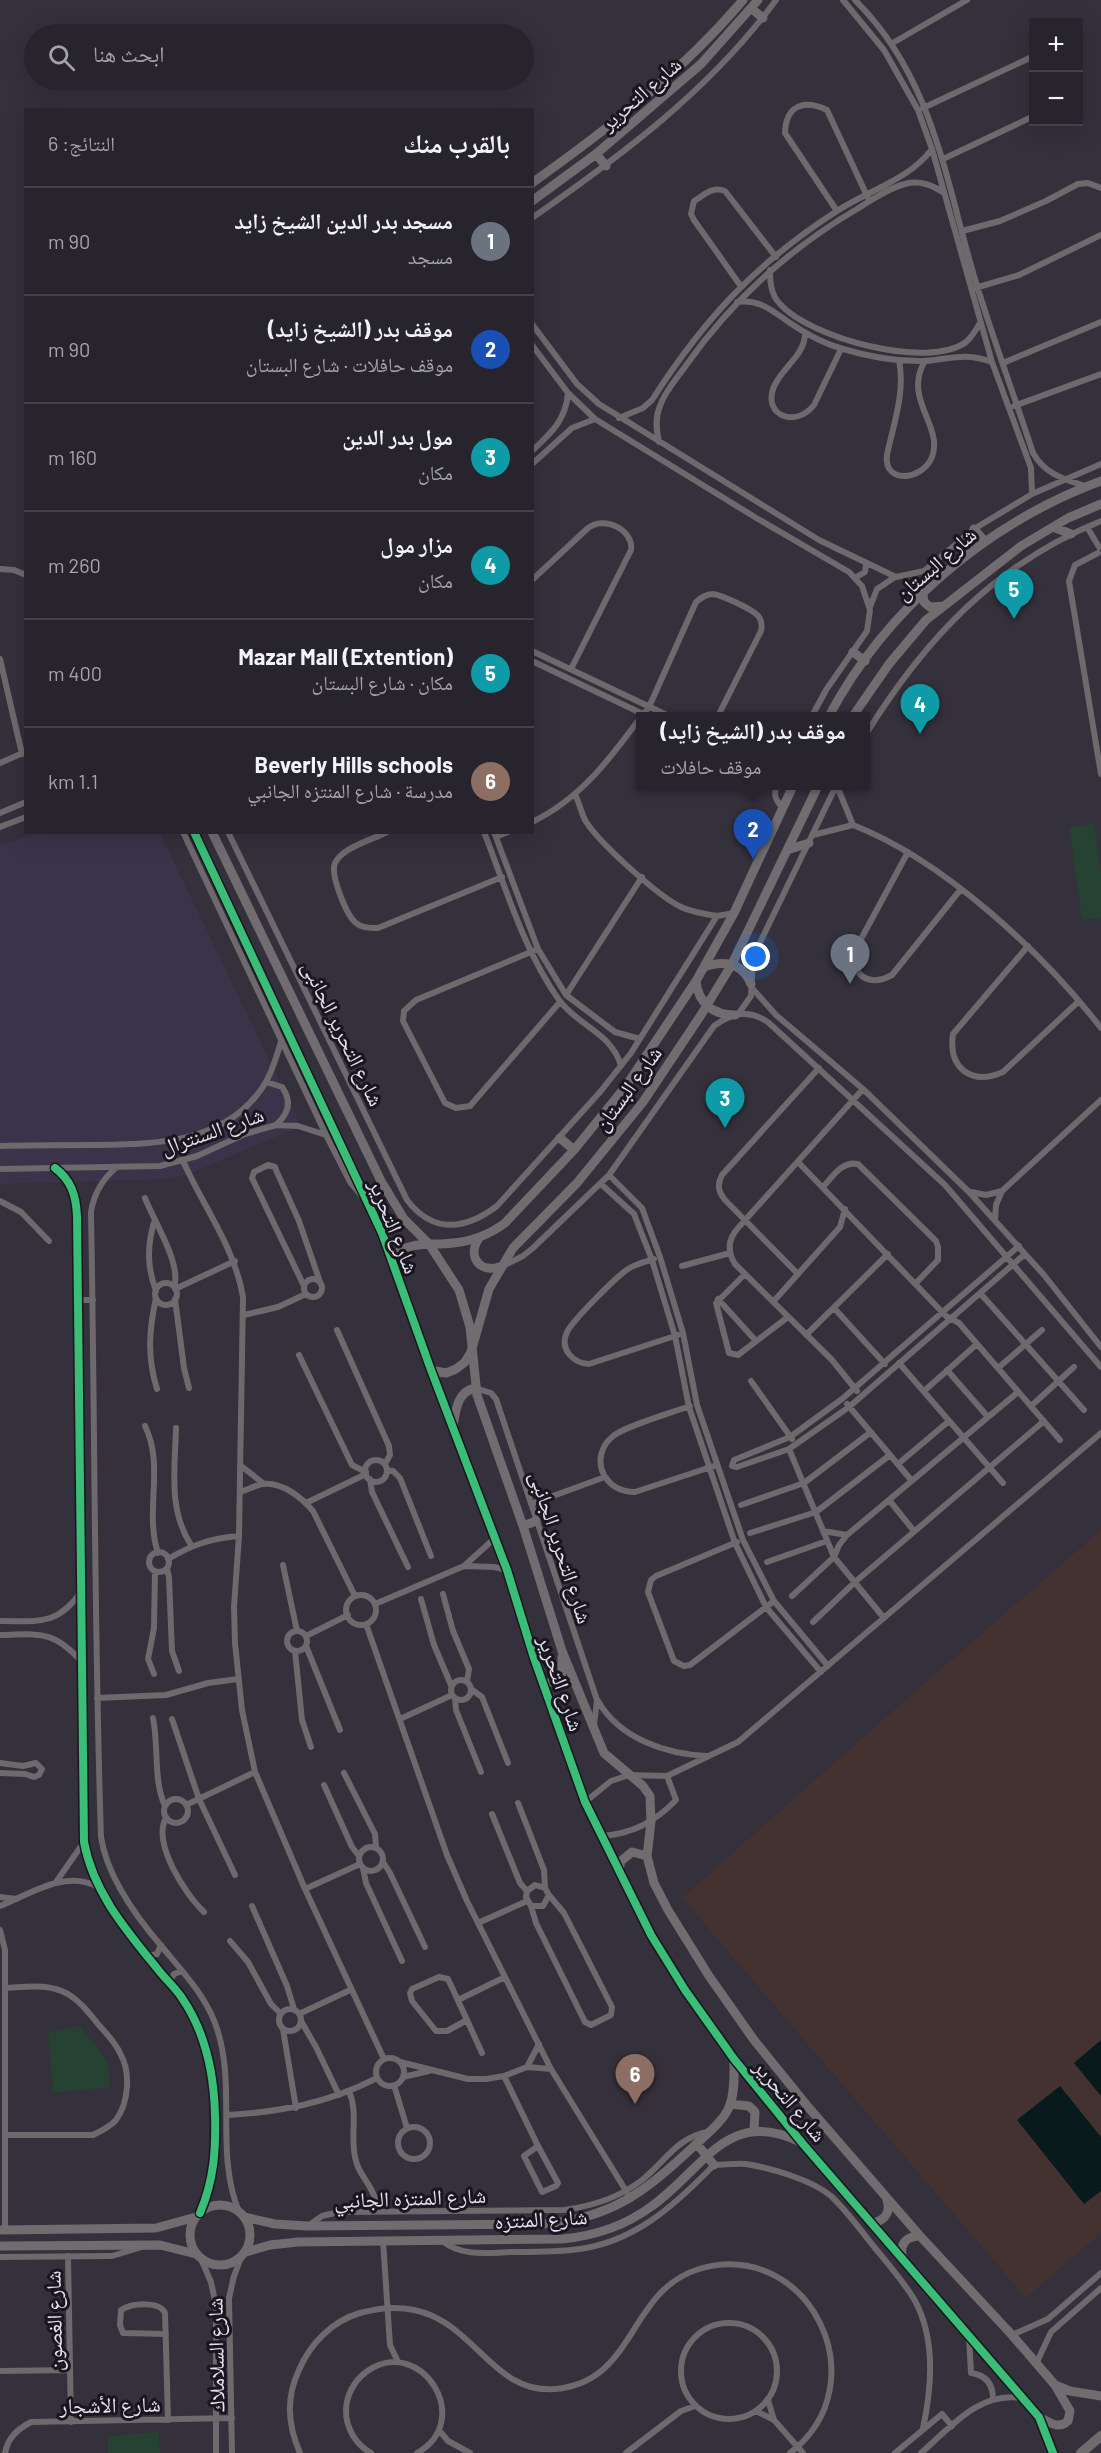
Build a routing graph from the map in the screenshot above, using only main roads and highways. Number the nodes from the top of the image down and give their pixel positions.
1 (1101, 2436) edge
2 (1081, 2453) edge

1 - 2 main road

